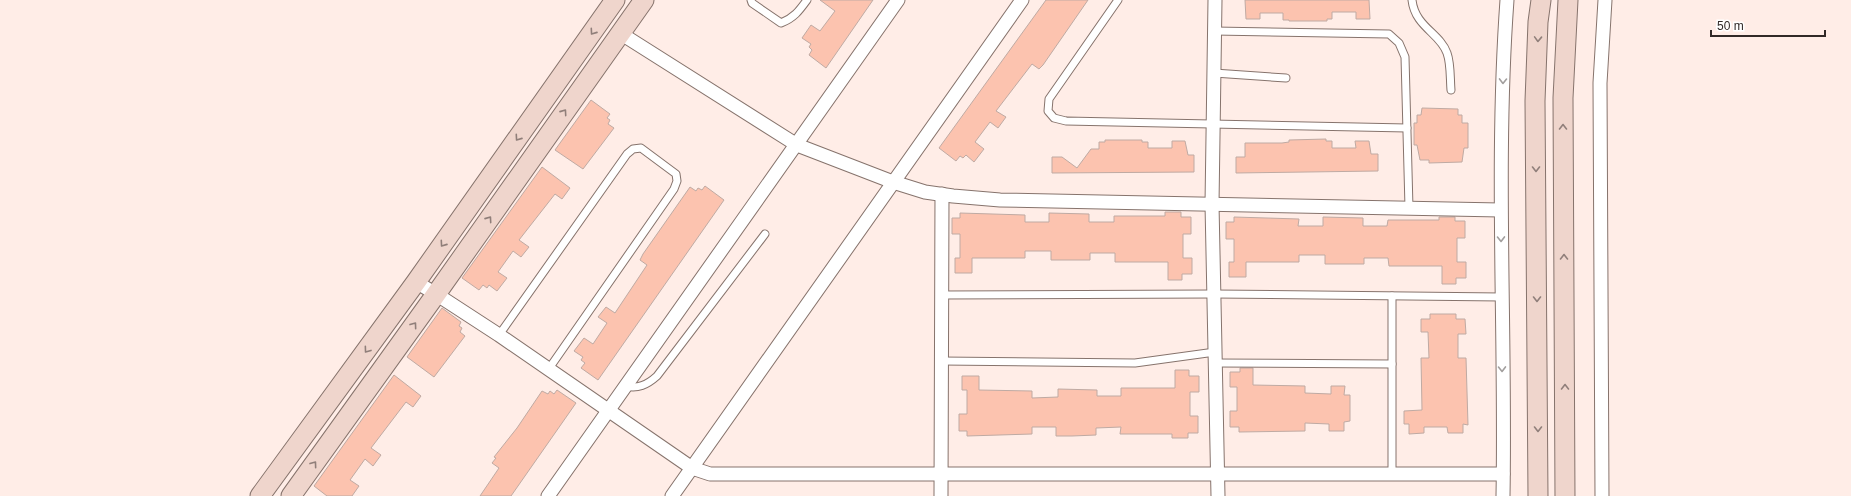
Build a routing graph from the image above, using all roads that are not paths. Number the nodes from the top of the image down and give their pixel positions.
1 (615, 0) edge
2 (644, 0) edge
3 (751, 0) edge
4 (807, 0) edge
5 (898, 0) edge
6 (1022, 0) edge
7 (1118, 0) edge
8 (1215, 0) edge
9 (1412, 0) edge
10 (1507, 0) edge
11 (1541, 0) edge
12 (1568, 0) edge
13 (1605, 0) edge
14 (1214, 31) junction
15 (620, 33) junction
16 (1214, 73) junction
17 (1286, 78) dead end
18 (1451, 90) dead end
19 (1213, 123) junction
20 (1407, 128) junction
21 (797, 145) junction
22 (893, 182) junction
23 (942, 194) junction
24 (1212, 204) junction
25 (1409, 208) junction
26 (1500, 210) junction
27 (765, 234) dead end
28 (416, 282) junction
29 (436, 294) junction
30 (941, 294) junction
31 (1214, 294) junction
32 (1392, 296) junction
33 (1501, 297) junction
34 (499, 335) junction
35 (1215, 357) junction
36 (941, 360) junction
37 (1392, 364) junction
38 (548, 370) junction
39 (625, 386) junction
40 (608, 410) junction
41 (692, 468) junction
42 (941, 474) junction
43 (1218, 474) junction
44 (1392, 474) junction
45 (1503, 474) junction
46 (260, 496) edge
47 (291, 496) edge
48 (548, 496) edge
49 (672, 496) edge
50 (941, 496) edge
51 (1218, 496) edge
52 (1502, 496) edge
53 (1538, 496) edge
54 (1565, 496) edge
55 (1602, 496) edge

1 -> 28 street
2 - 15 street
3 - 4 lane
5 - 21 street
6 - 22 street
7 - 19 lane
8 - 14 street
9 - 18 lane
10 -> 26 street
11 -> 53 street
54 -> 12 street
13 - 55 street
14 - 16 street
14 - 20 lane
15 - 21 street
29 -> 15 street
16 - 17 lane
16 - 19 street
19 - 20 lane
19 - 24 street
20 - 25 lane
21 - 22 street
21 - 39 street
22 - 23 street
22 - 41 street
23 - 24 street
23 - 30 street
24 - 25 street
24 - 31 street
25 - 26 street
26 -> 33 street
27 - 39 lane
28 - 29 street
28 -> 46 street
29 - 34 street
47 -> 29 street
30 - 31 lane
30 - 36 street
31 - 32 lane
31 - 35 street
32 - 33 lane
32 - 37 lane
33 -> 45 street
34 - 38 street
34 - 38 lane
35 - 36 lane
35 - 37 lane
35 - 43 street
36 - 42 street
37 - 44 lane
38 - 40 street
39 - 40 street
40 - 41 street
40 - 48 street
41 - 42 street
41 - 49 street
42 - 43 street
42 - 50 street
43 - 44 street
43 - 51 street
44 - 45 street
45 - 52 street

